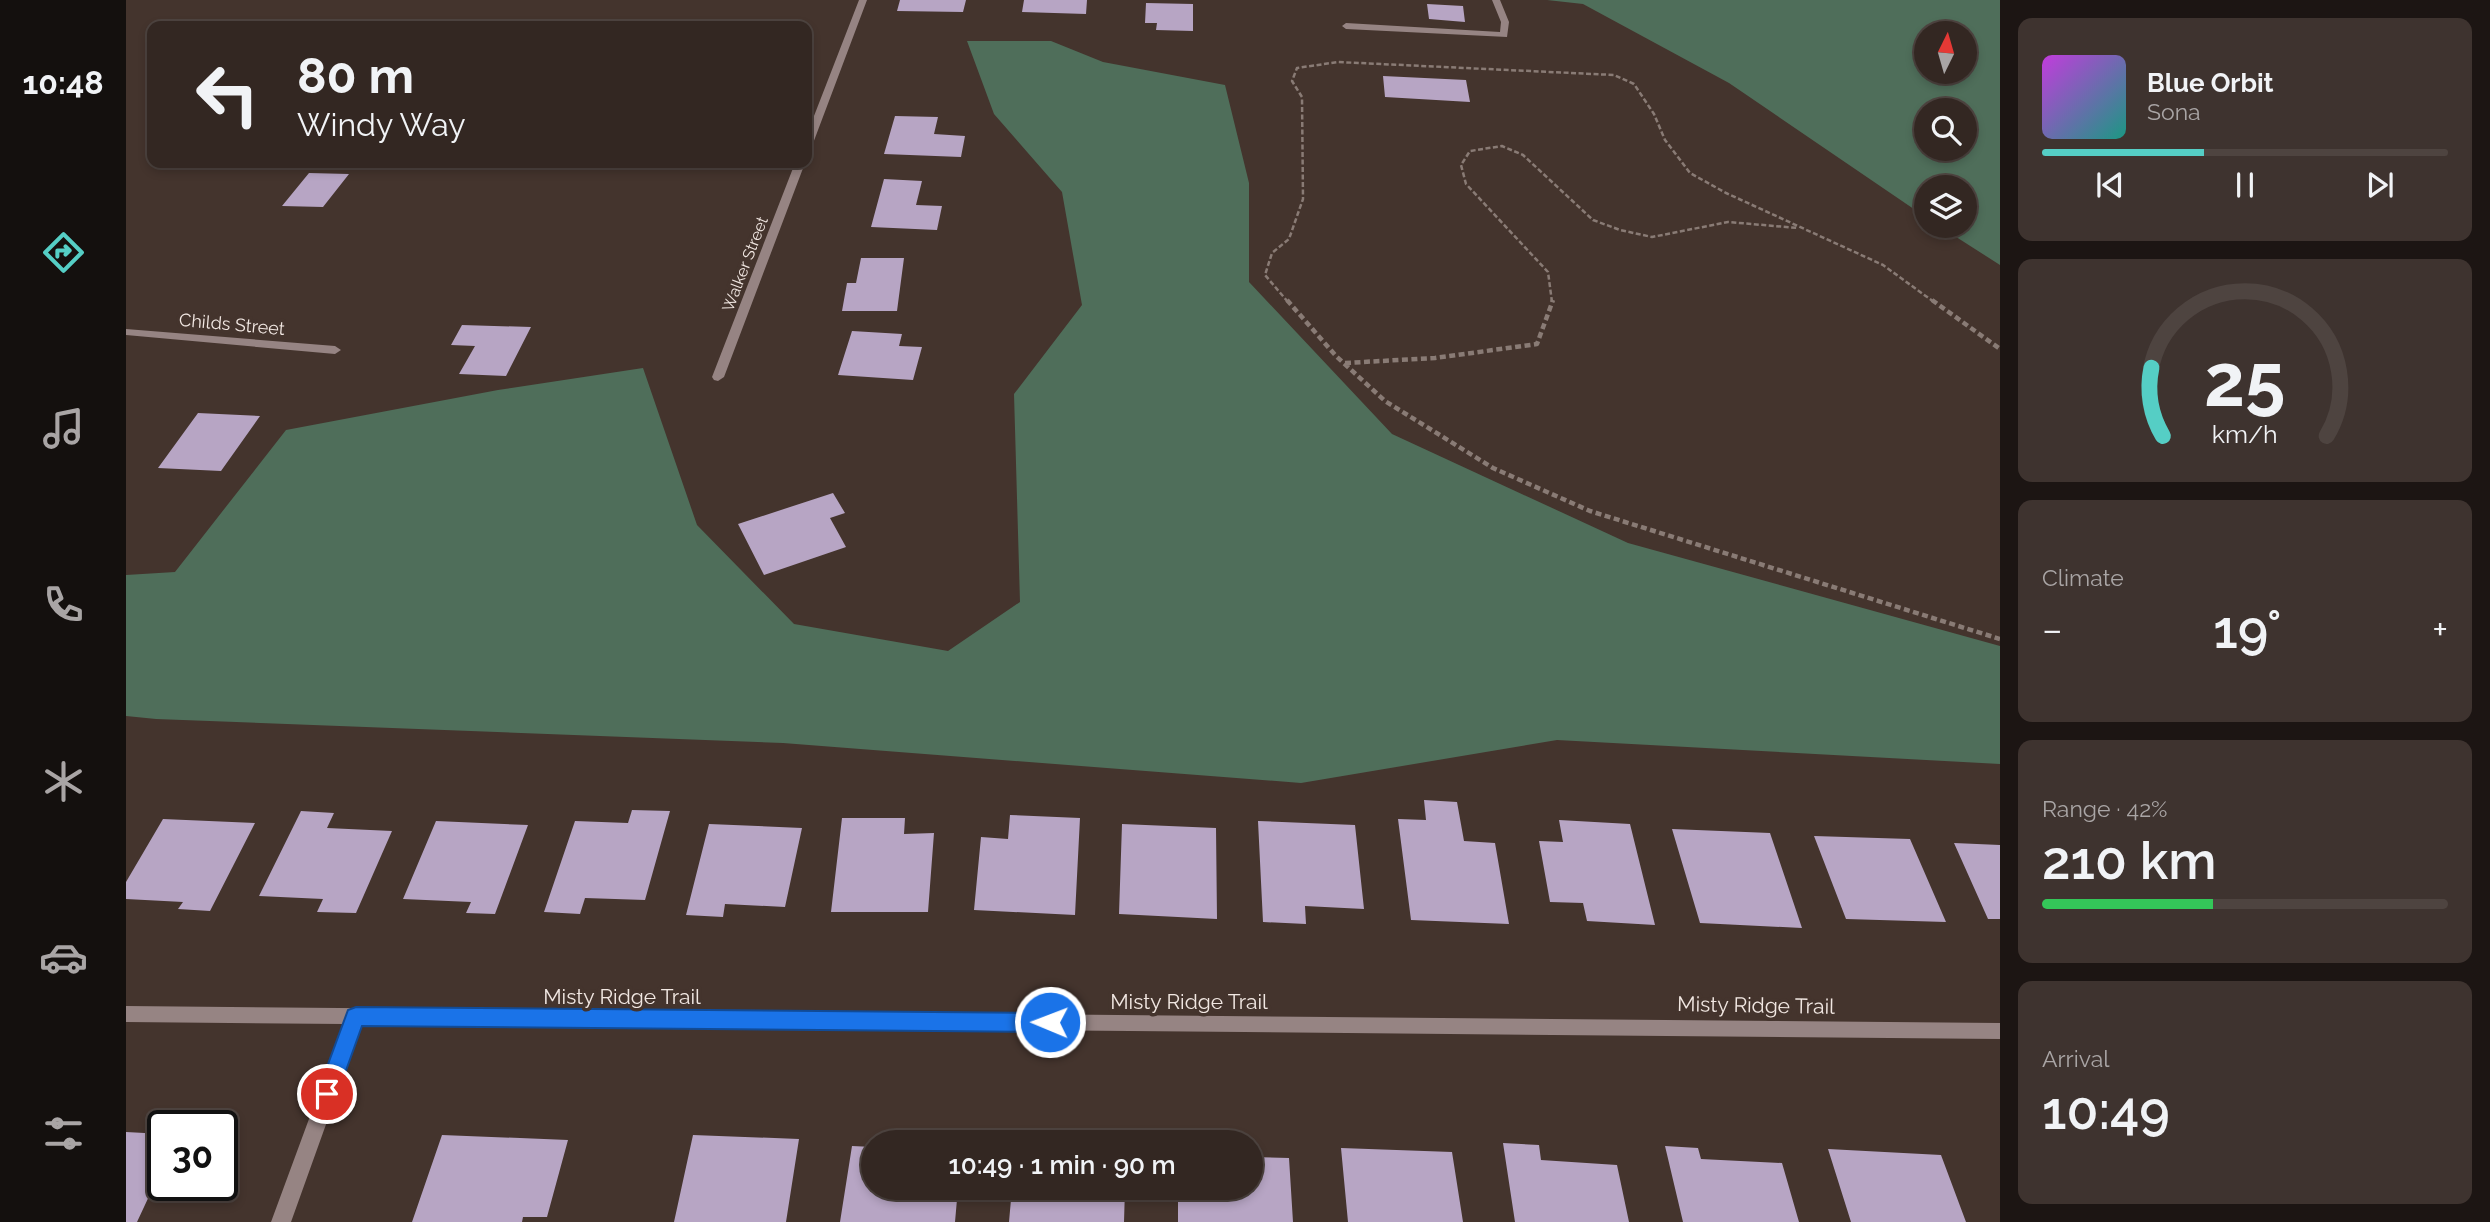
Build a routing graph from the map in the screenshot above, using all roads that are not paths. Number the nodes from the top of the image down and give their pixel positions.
1 (863, 0) edge
2 (1496, 0) edge
3 (1346, 26) dead end
4 (812, 133) edge
5 (798, 168) edge
6 (126, 332) edge
7 (335, 350) dead end
8 (718, 377) dead end
9 (126, 1014) edge
10 (356, 1017) junction
11 (2000, 1031) edge
12 (281, 1222) edge

1 - 4 street
2 - 3 street
5 - 8 street, Walker Street
6 - 7 street, Childs Street
9 - 10 street, Misty Ridge Trail
10 - 11 street, Misty Ridge Trail
10 - 12 street

